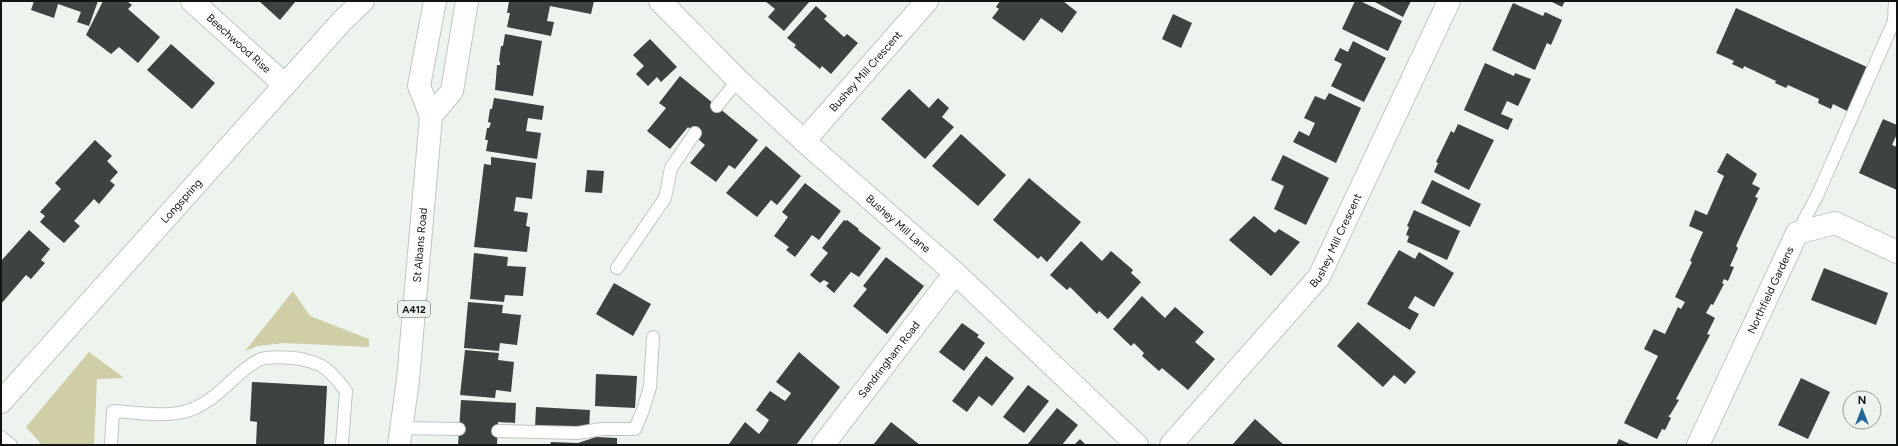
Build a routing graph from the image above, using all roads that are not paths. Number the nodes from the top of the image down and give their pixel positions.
1 (192, 1) edge
2 (363, 1) edge
3 (435, 1) edge
4 (467, 1) edge
5 (660, 1) edge
6 (927, 1) edge
7 (1449, 1) edge
8 (1895, 1) edge
9 (738, 80) junction
10 (285, 85) junction
11 (718, 106) dead end
12 (431, 116) junction
13 (695, 133) dead end
14 (804, 141) junction
15 (1797, 234) junction
16 (1897, 252) edge
17 (617, 268) dead end
18 (955, 273) junction
19 (653, 336) dead end
20 (1, 402) edge
21 (459, 429) dead end
22 (498, 431) dead end
23 (400, 436) edge
24 (1, 437) edge
25 (11, 445) edge
26 (111, 445) edge
27 (342, 445) edge
28 (823, 445) edge
29 (1137, 445) edge
30 (1171, 445) edge
31 (1698, 445) edge

1 - 10 street, Beechwood Rise
2 - 10 street, Longspring
3 - 12 street, St Albans Road / A412
4 - 12 street
5 - 9 street, Bushey Mill Lane
6 - 14 street, Bushey Mill Crescent
7 - 30 street, Bushey Mill Crescent
8 - 15 lane
9 - 11 lane
9 - 14 street, Bushey Mill Lane
10 - 20 street, Longspring
12 - 23 street, St Albans Road / A412
13 - 17 lane
14 - 18 street, Bushey Mill Lane
15 - 16 street, Northfield Gardens
15 - 31 street, Northfield Gardens
18 - 28 street, Sandringham Road
18 - 29 street, Bushey Mill Lane
19 - 22 lane
21 - 23 lane
24 - 25 lane
26 - 27 lane

